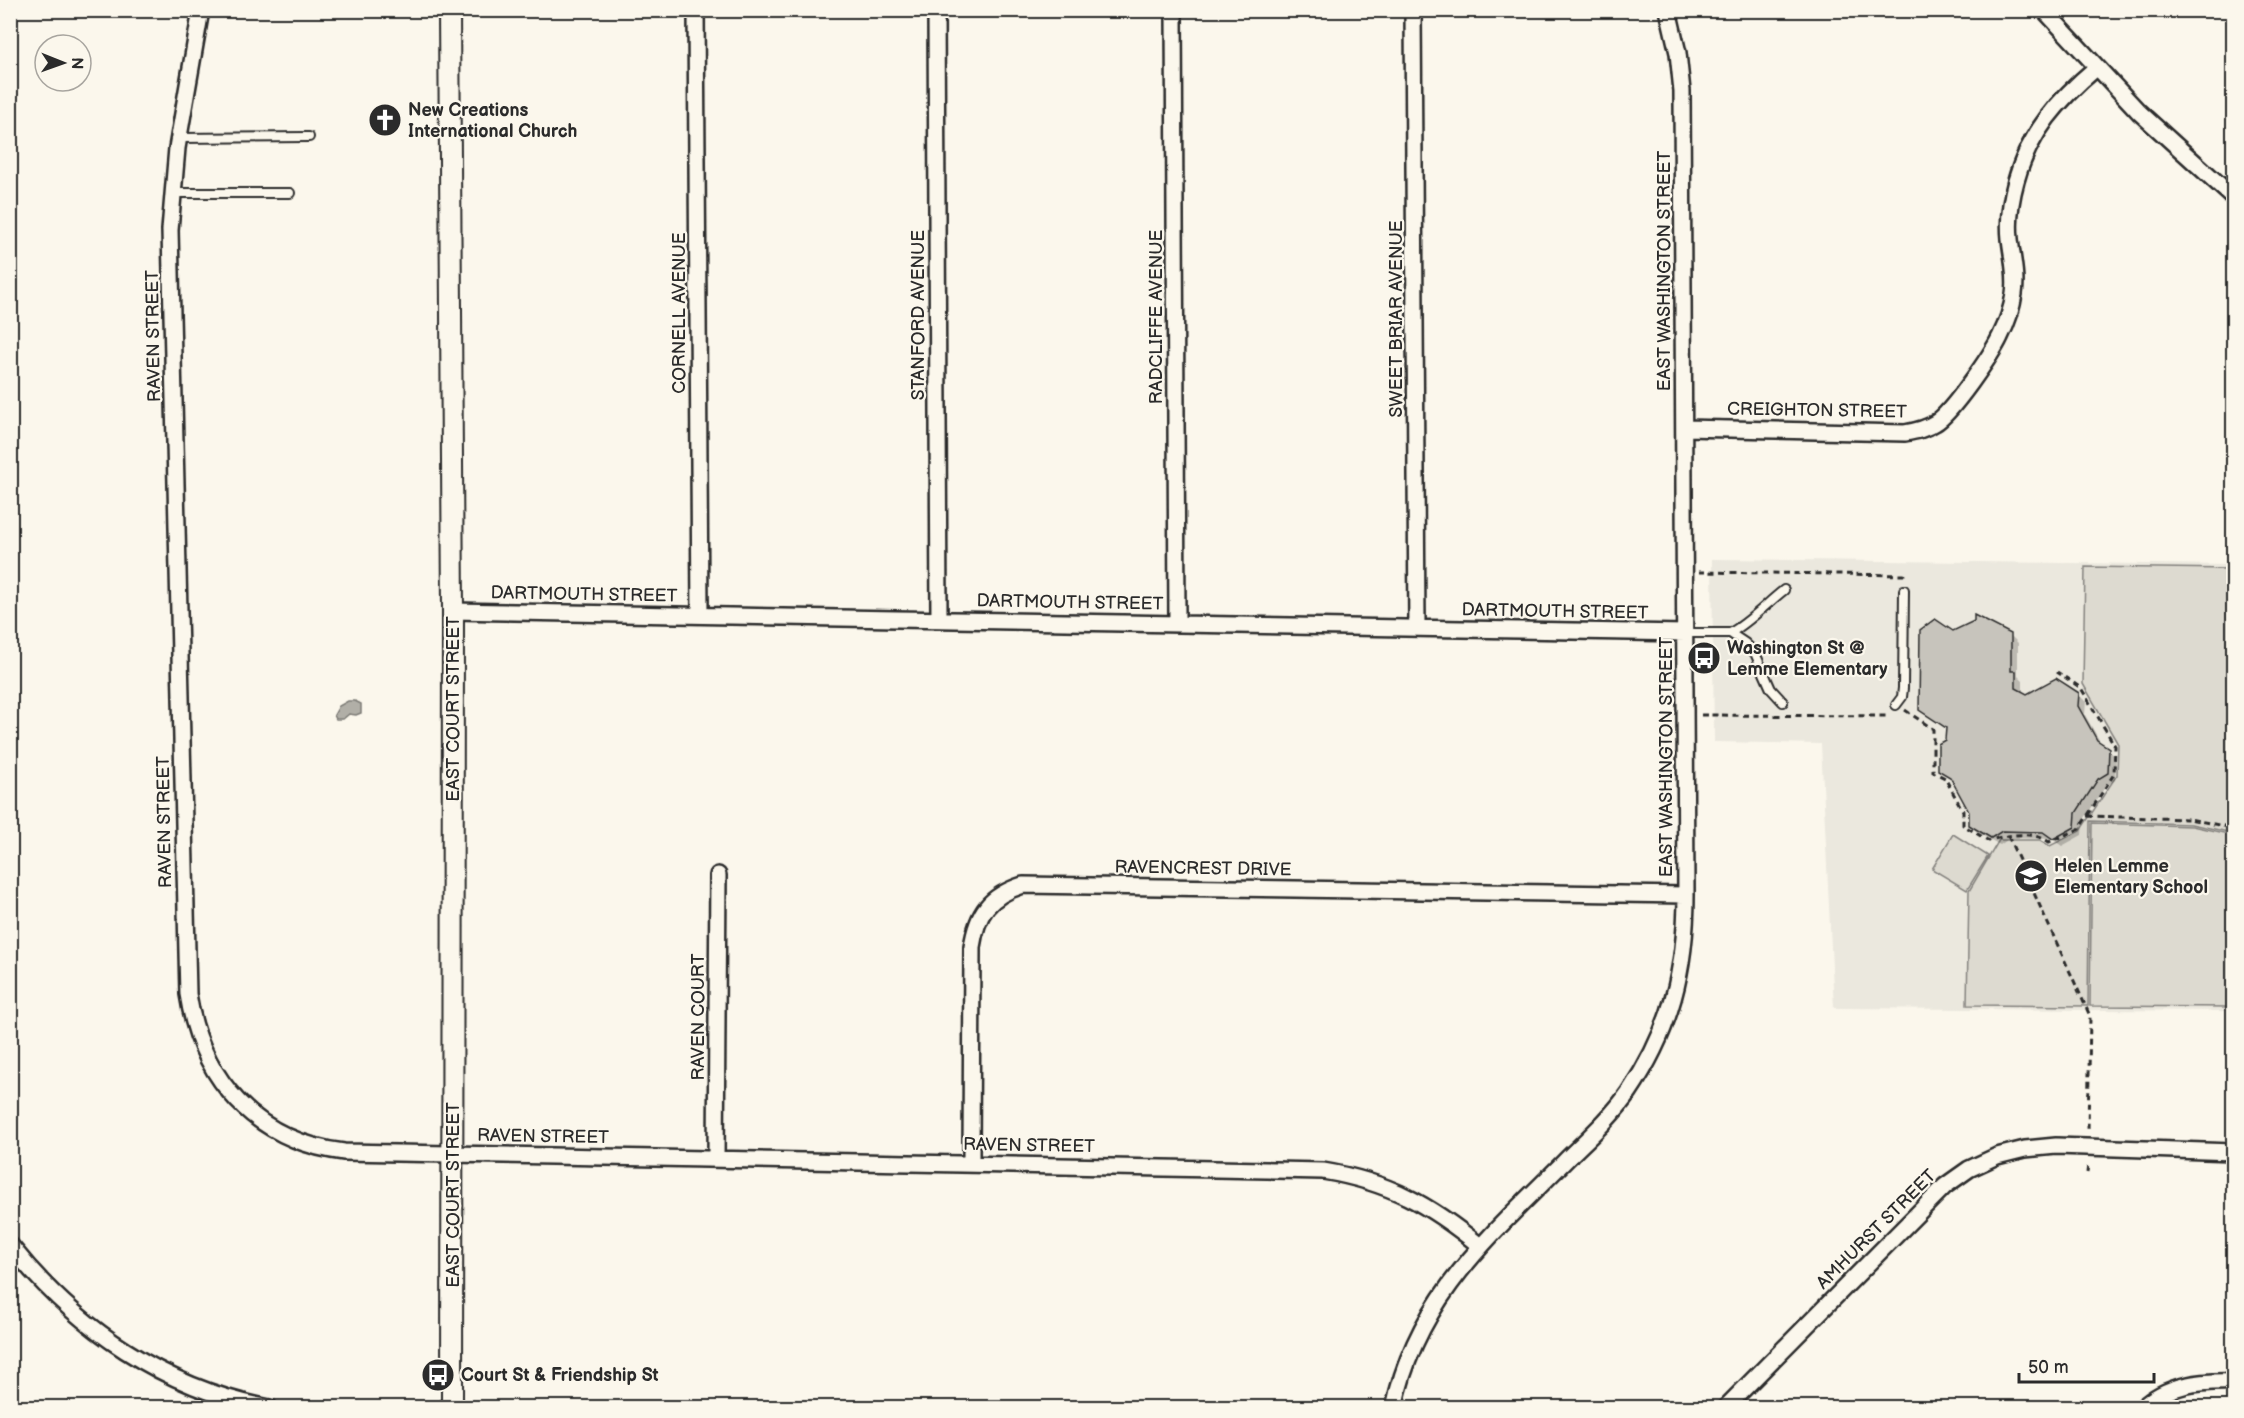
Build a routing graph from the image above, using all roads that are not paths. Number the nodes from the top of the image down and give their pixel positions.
1 (201, 10) edge
2 (449, 10) edge
3 (696, 10) edge
4 (936, 10) edge
5 (1174, 10) edge
6 (1413, 10) edge
7 (1668, 10) edge
8 (2044, 10) edge
9 (2096, 68) junction
10 (309, 137) dead end
11 (179, 138) junction
12 (290, 193) dead end
13 (173, 194) junction
14 (2234, 198) edge
15 (1684, 428) junction
16 (1784, 590) dead end
17 (1904, 590) road end
18 (453, 611) junction
19 (700, 615) junction
20 (939, 619) junction
21 (1178, 624) junction
22 (1418, 628) junction
23 (1685, 633) junction
24 (1730, 633) junction
25 (1783, 702) dead end
26 (1896, 705) road end
27 (718, 875) dead end
28 (1686, 895) junction
29 (2234, 1152) edge
30 (453, 1154) junction
31 (716, 1159) junction
32 (971, 1163) junction
33 (10, 1245) edge
34 (1480, 1246) junction
35 (2234, 1382) edge
36 (270, 1407) edge
37 (452, 1407) edge
38 (1394, 1407) edge
39 (1725, 1407) edge
40 (2142, 1407) edge

1 - 11 street, RAVEN STREET
2 - 18 street, EAST COURT STREET
3 - 19 street, CORNELL AVENUE
4 - 20 street, STANFORD AVENUE
5 - 21 street, RADCLIFFE AVENUE
6 - 22 street, SWEET BRIAR AVENUE
7 - 15 street, EAST WASHINGTON STREET
8 - 9 street
9 - 14 street
9 - 15 street, CREIGHTON STREET
10 - 11 lane
11 - 13 street, RAVEN STREET
12 - 13 lane
13 - 30 street, RAVEN STREET
15 - 23 street, EAST WASHINGTON STREET
16 - 24 lane
17 - 26 lane
18 - 19 street, DARTMOUTH STREET
18 - 30 street, EAST COURT STREET
19 - 20 street, DARTMOUTH STREET
20 - 21 street, DARTMOUTH STREET
21 - 22 street, DARTMOUTH STREET
22 - 23 street, DARTMOUTH STREET
23 - 24 lane
23 - 28 street, EAST WASHINGTON STREET
24 - 25 lane
27 - 31 street, RAVEN COURT
28 - 32 street, RAVENCREST DRIVE
28 - 34 street, EAST WASHINGTON STREET
29 - 39 street, AMHURST STREET
30 - 31 street, RAVEN STREET
30 - 37 street, EAST COURT STREET
31 - 32 street, RAVEN STREET
32 - 34 street, RAVEN STREET
33 - 36 street
34 - 38 street, EAST WASHINGTON STREET
35 - 40 street

